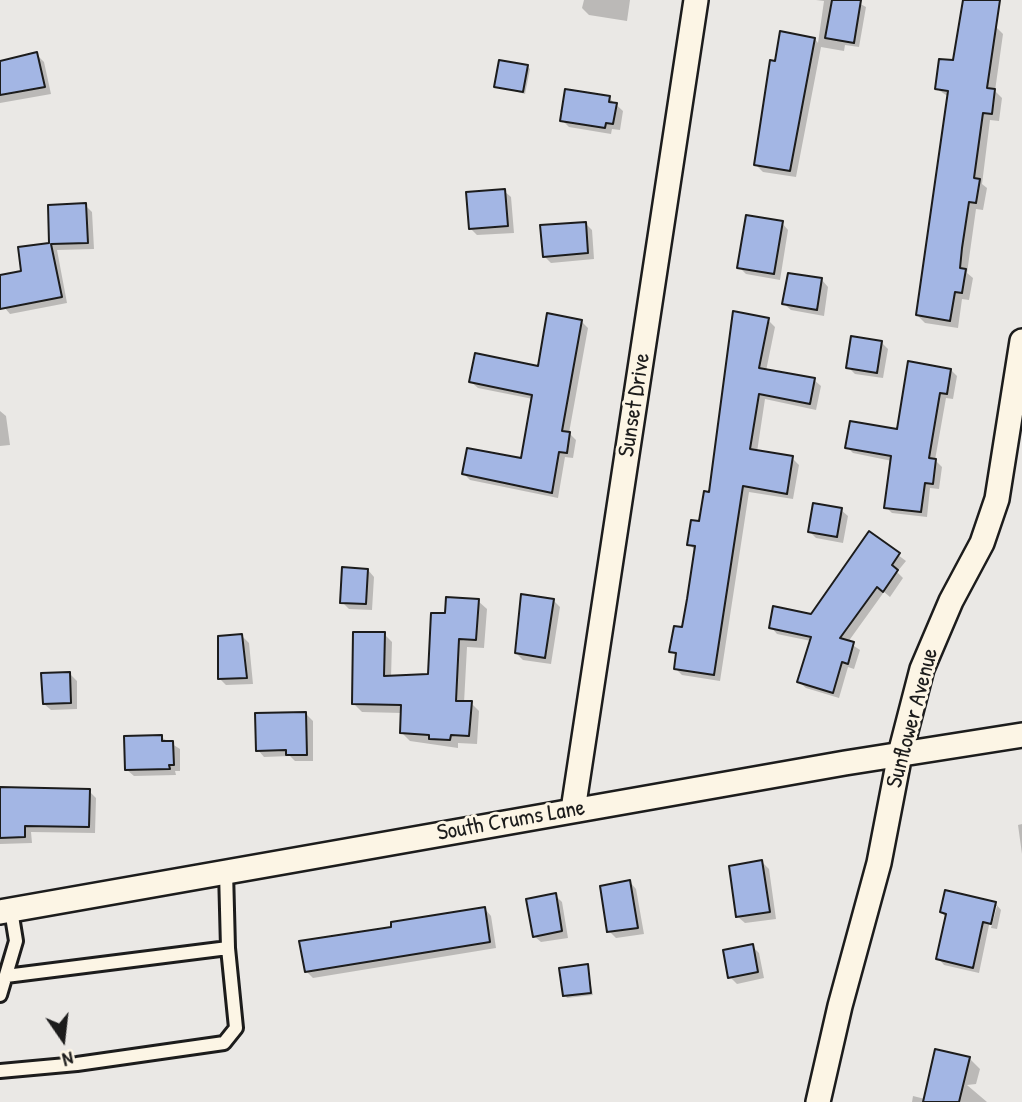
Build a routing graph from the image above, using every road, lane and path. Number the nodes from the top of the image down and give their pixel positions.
1 (696, 0) edge
2 (1022, 341) edge
3 (1022, 735) edge
4 (900, 754) junction
5 (573, 810) junction
6 (226, 871) junction
7 (6, 911) edge
8 (228, 947) junction
9 (6, 976) junction
10 (0, 995) edge
11 (0, 1071) edge
12 (818, 1102) edge

1 - 5 street, Sunset Drive
2 - 4 street, Sunflower Avenue
3 - 4 street, South Crums Lane
4 - 5 street, South Crums Lane
4 - 12 street, Sunflower Avenue
5 - 6 street, South Crums Lane
6 - 7 street, South Crums Lane
6 - 8 lane
7 - 9 lane
8 - 9 lane
8 - 11 lane
9 - 10 lane

